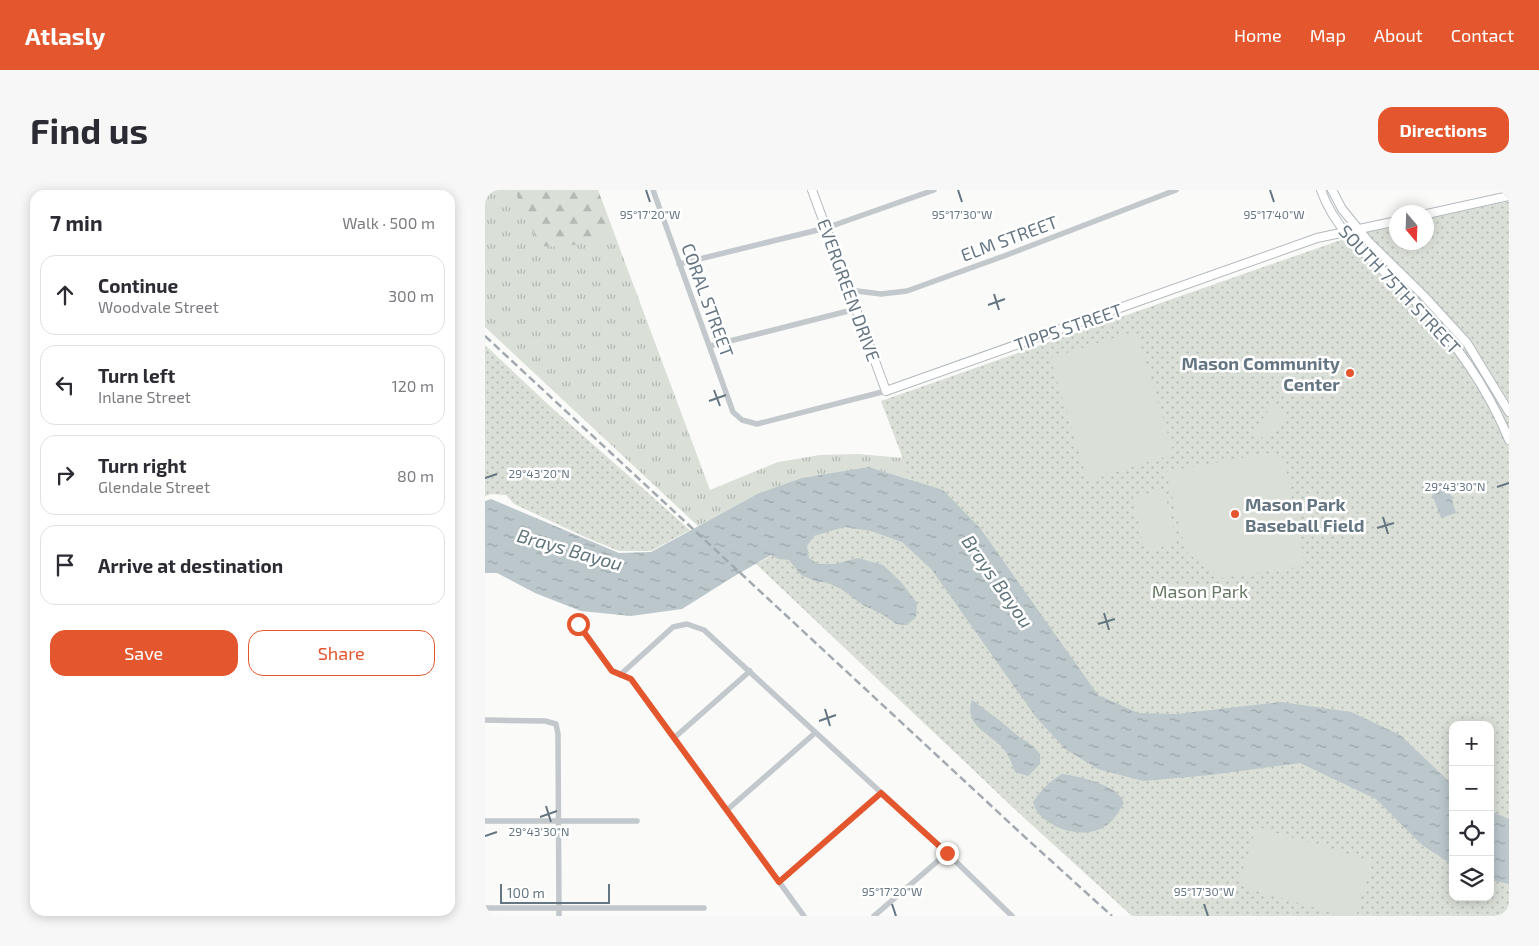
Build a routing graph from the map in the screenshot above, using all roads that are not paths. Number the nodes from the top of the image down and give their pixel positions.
1 (653, 190) edge
2 (812, 190) edge
3 (934, 190) edge
4 (1176, 190) edge
5 (1321, 190) edge
6 (1332, 190) edge
7 (1509, 196) edge
8 (1434, 212) edge
9 (1389, 223) edge
10 (826, 228) junction
11 (1358, 229) junction
12 (1345, 231) junction
13 (679, 264) junction
14 (849, 290) junction
15 (856, 309) junction
16 (1467, 343) junction
17 (710, 346) junction
18 (1457, 351) junction
19 (886, 391) junction
20 (1509, 412) edge
21 (739, 417) joint
22 (1509, 440) edge
23 (578, 624) dead end
24 (751, 672) junction
25 (620, 675) junction
26 (485, 720) edge
27 (815, 733) junction
28 (674, 738) junction
29 (881, 793) junction
30 (727, 810) junction
31 (637, 820) dead end
32 (485, 821) edge
33 (559, 821) junction
34 (947, 853) junction
35 (779, 882) junction
36 (485, 908) edge
37 (559, 908) junction
38 (704, 908) dead end
39 (559, 916) edge
40 (804, 916) edge
41 (874, 916) edge
42 (1011, 916) edge

1 - 13 street, CORAL STREET
2 - 10 street, EVERGREEN DRIVE
3 - 10 street
4 - 14 street, ELM STREET
5 - 12 street, SOUTH 75TH STREET
6 - 11 street, SOUTH 75TH STREET
7 - 8 street
9 - 11 street, TIPPS STREET
10 - 13 street
10 - 14 street, EVERGREEN DRIVE
11 - 12 street, TIPPS STREET
11 - 16 street, SOUTH 75TH STREET
12 - 18 street, SOUTH 75TH STREET
12 - 19 street, TIPPS STREET
13 - 17 street, CORAL STREET
14 - 15 street, EVERGREEN DRIVE
15 - 17 street
15 - 19 street, EVERGREEN DRIVE
16 - 18 street
16 - 20 street, SOUTH 75TH STREET
17 - 21 street, CORAL STREET
18 - 22 street, SOUTH 75TH STREET
19 - 21 street, TIPPS STREET
23 - 25 street
24 - 25 street
24 - 27 street
24 - 28 street
25 - 28 street
26 - 33 street
27 - 29 street
27 - 30 street
28 - 30 street
29 - 34 street
29 - 35 street
30 - 35 street
31 - 33 street
32 - 33 street
33 - 37 street
34 - 41 street
34 - 42 street
35 - 40 street
36 - 37 street
37 - 38 street
37 - 39 street

